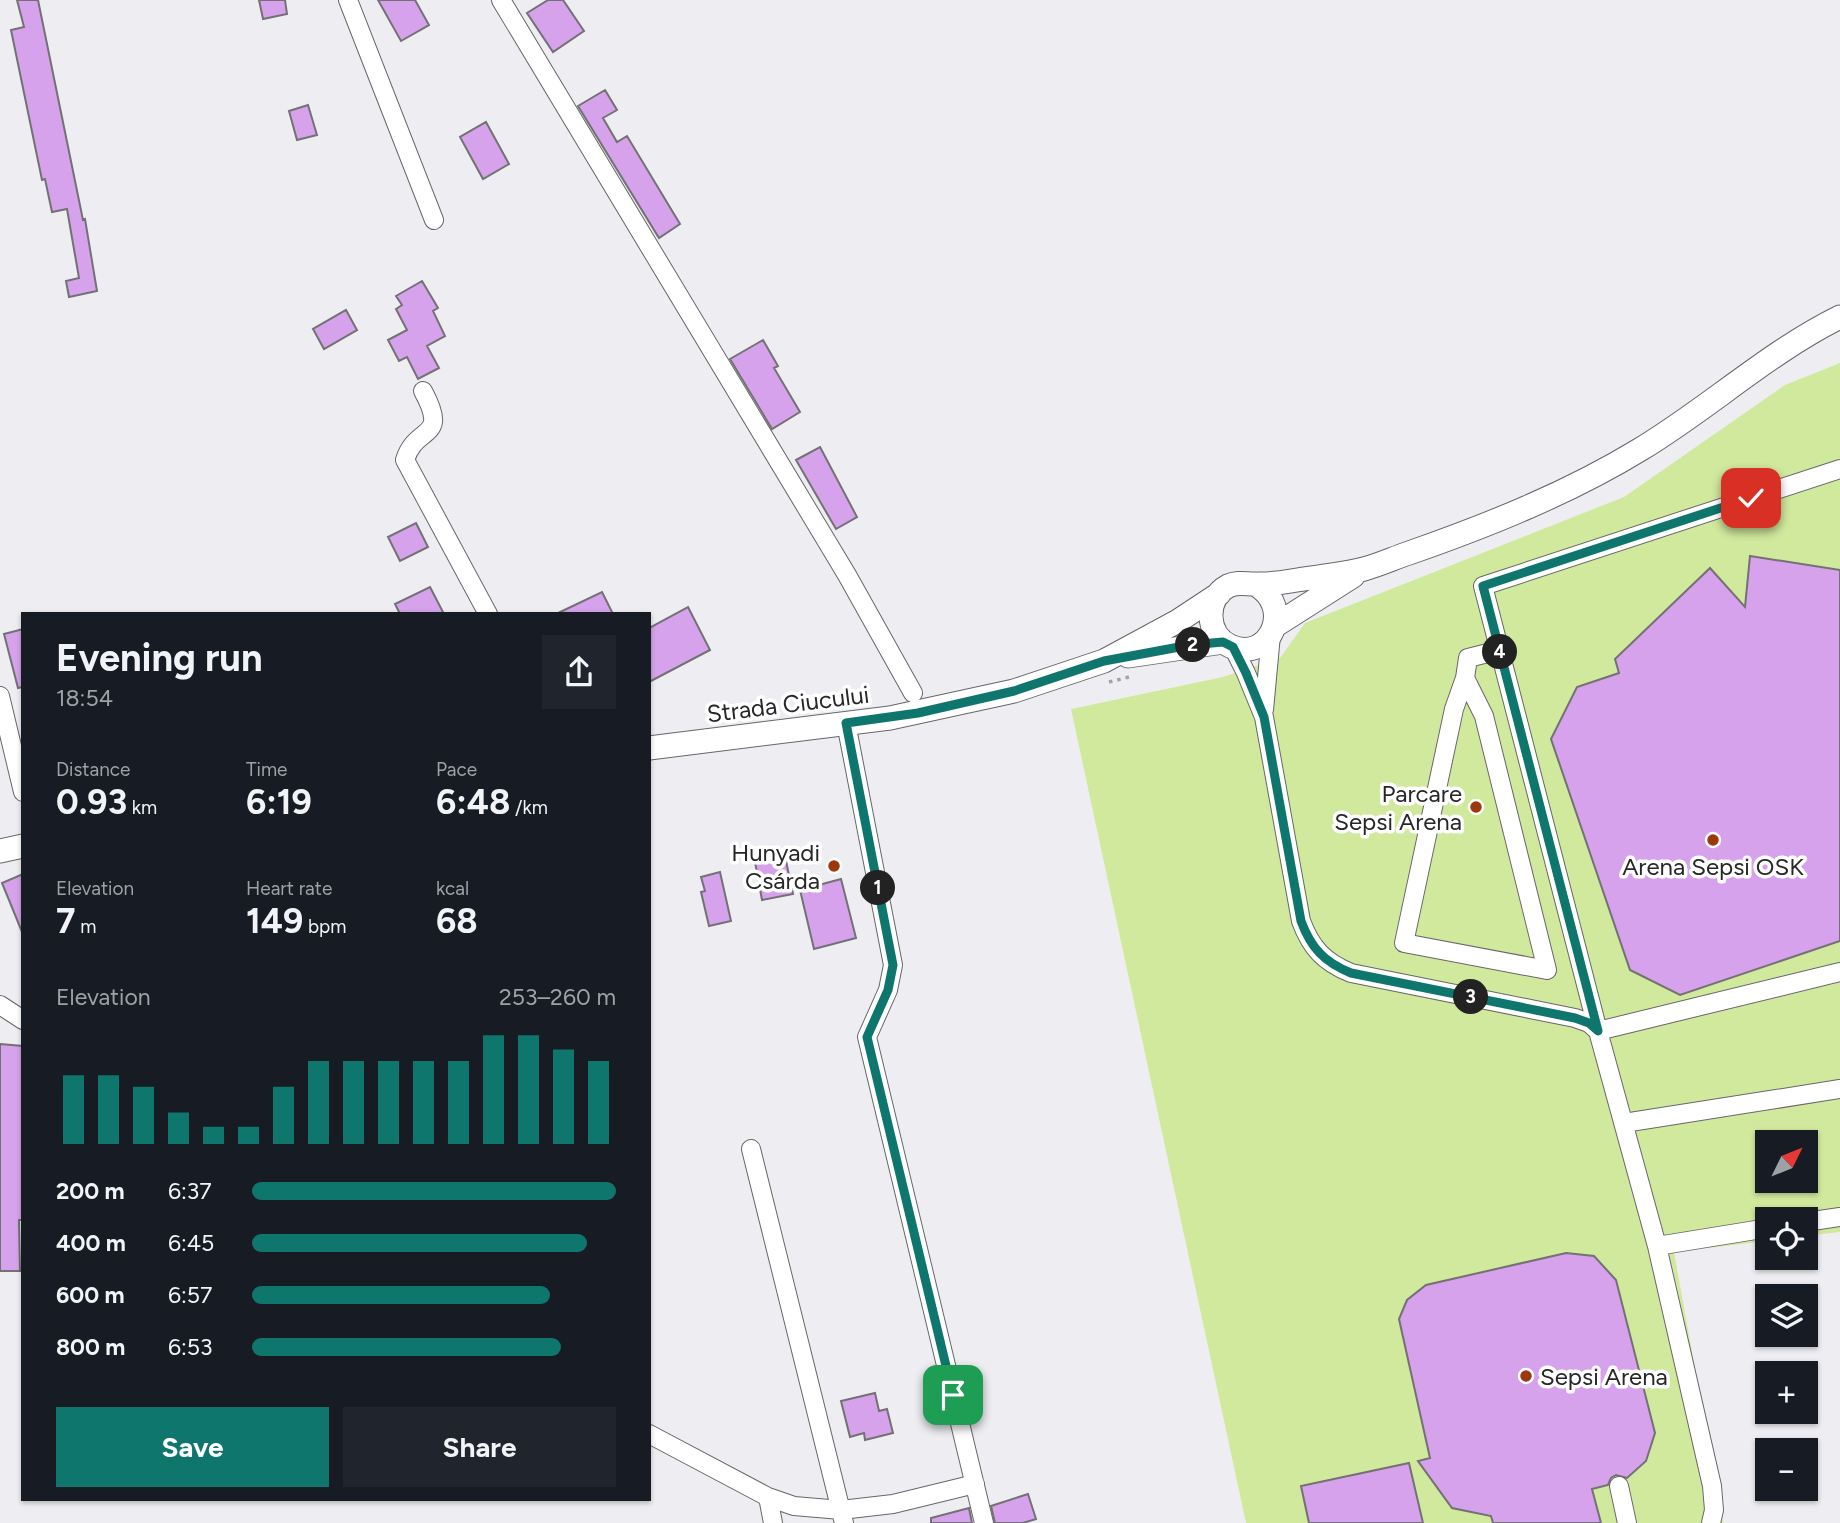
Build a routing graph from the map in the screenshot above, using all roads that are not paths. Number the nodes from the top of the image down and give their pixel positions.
1 (348, 0) edge
2 (501, 0) edge
3 (434, 220) dead end
4 (1840, 317) edge
5 (423, 391) dead end
6 (1840, 469) edge
7 (1365, 569) junction
8 (1255, 584) junction
9 (1219, 594) junction
10 (487, 612) edge
11 (1273, 630) junction
12 (1228, 644) junction
13 (1500, 650) junction
14 (1104, 661) junction
15 (1465, 677) junction
16 (913, 693) dead end
17 (0, 696) edge
18 (1264, 717) junction
19 (846, 723) junction
20 (651, 748) edge
21 (21, 784) edge
22 (21, 846) edge
23 (0, 851) edge
24 (1840, 972) edge
25 (0, 1005) edge
26 (21, 1019) edge
27 (1598, 1031) junction
28 (1840, 1089) edge
29 (1624, 1123) junction
30 (751, 1149) dead end
31 (1840, 1217) edge
32 (1818, 1220) edge
33 (1755, 1230) edge
34 (1657, 1246) junction
35 (651, 1435) edge
36 (975, 1484) junction
37 (1619, 1486) dead end
38 (768, 1497) junction
39 (842, 1517) edge
40 (773, 1523) edge
41 (984, 1523) edge
42 (1628, 1523) edge
43 (1711, 1523) edge

1 - 3 street
2 - 16 street
4 - 7 main road
5 - 10 street
6 - 13 street
7 - 8 main road
7 - 11 main road
8 - 9 main road
8 - 11 main road
9 - 12 main road
9 - 14 main road
11 - 12 main road
11 - 18 street
12 - 14 main road
12 - 18 street
13 - 15 street
13 - 27 street
14 - 19 main road, Strada Ciucului
15 - 15 street
17 - 21 street
18 - 27 street
19 - 20 main road, Strada Ciucului
19 - 36 street
22 - 23 main road
24 - 27 street
25 - 26 street
27 - 29 street
28 - 29 street
29 - 34 street
30 - 39 street
31 - 32 street
33 - 34 street
34 - 43 street
35 - 38 street
36 - 39 street
36 - 41 street
37 - 42 street
38 - 39 street
38 - 40 street

